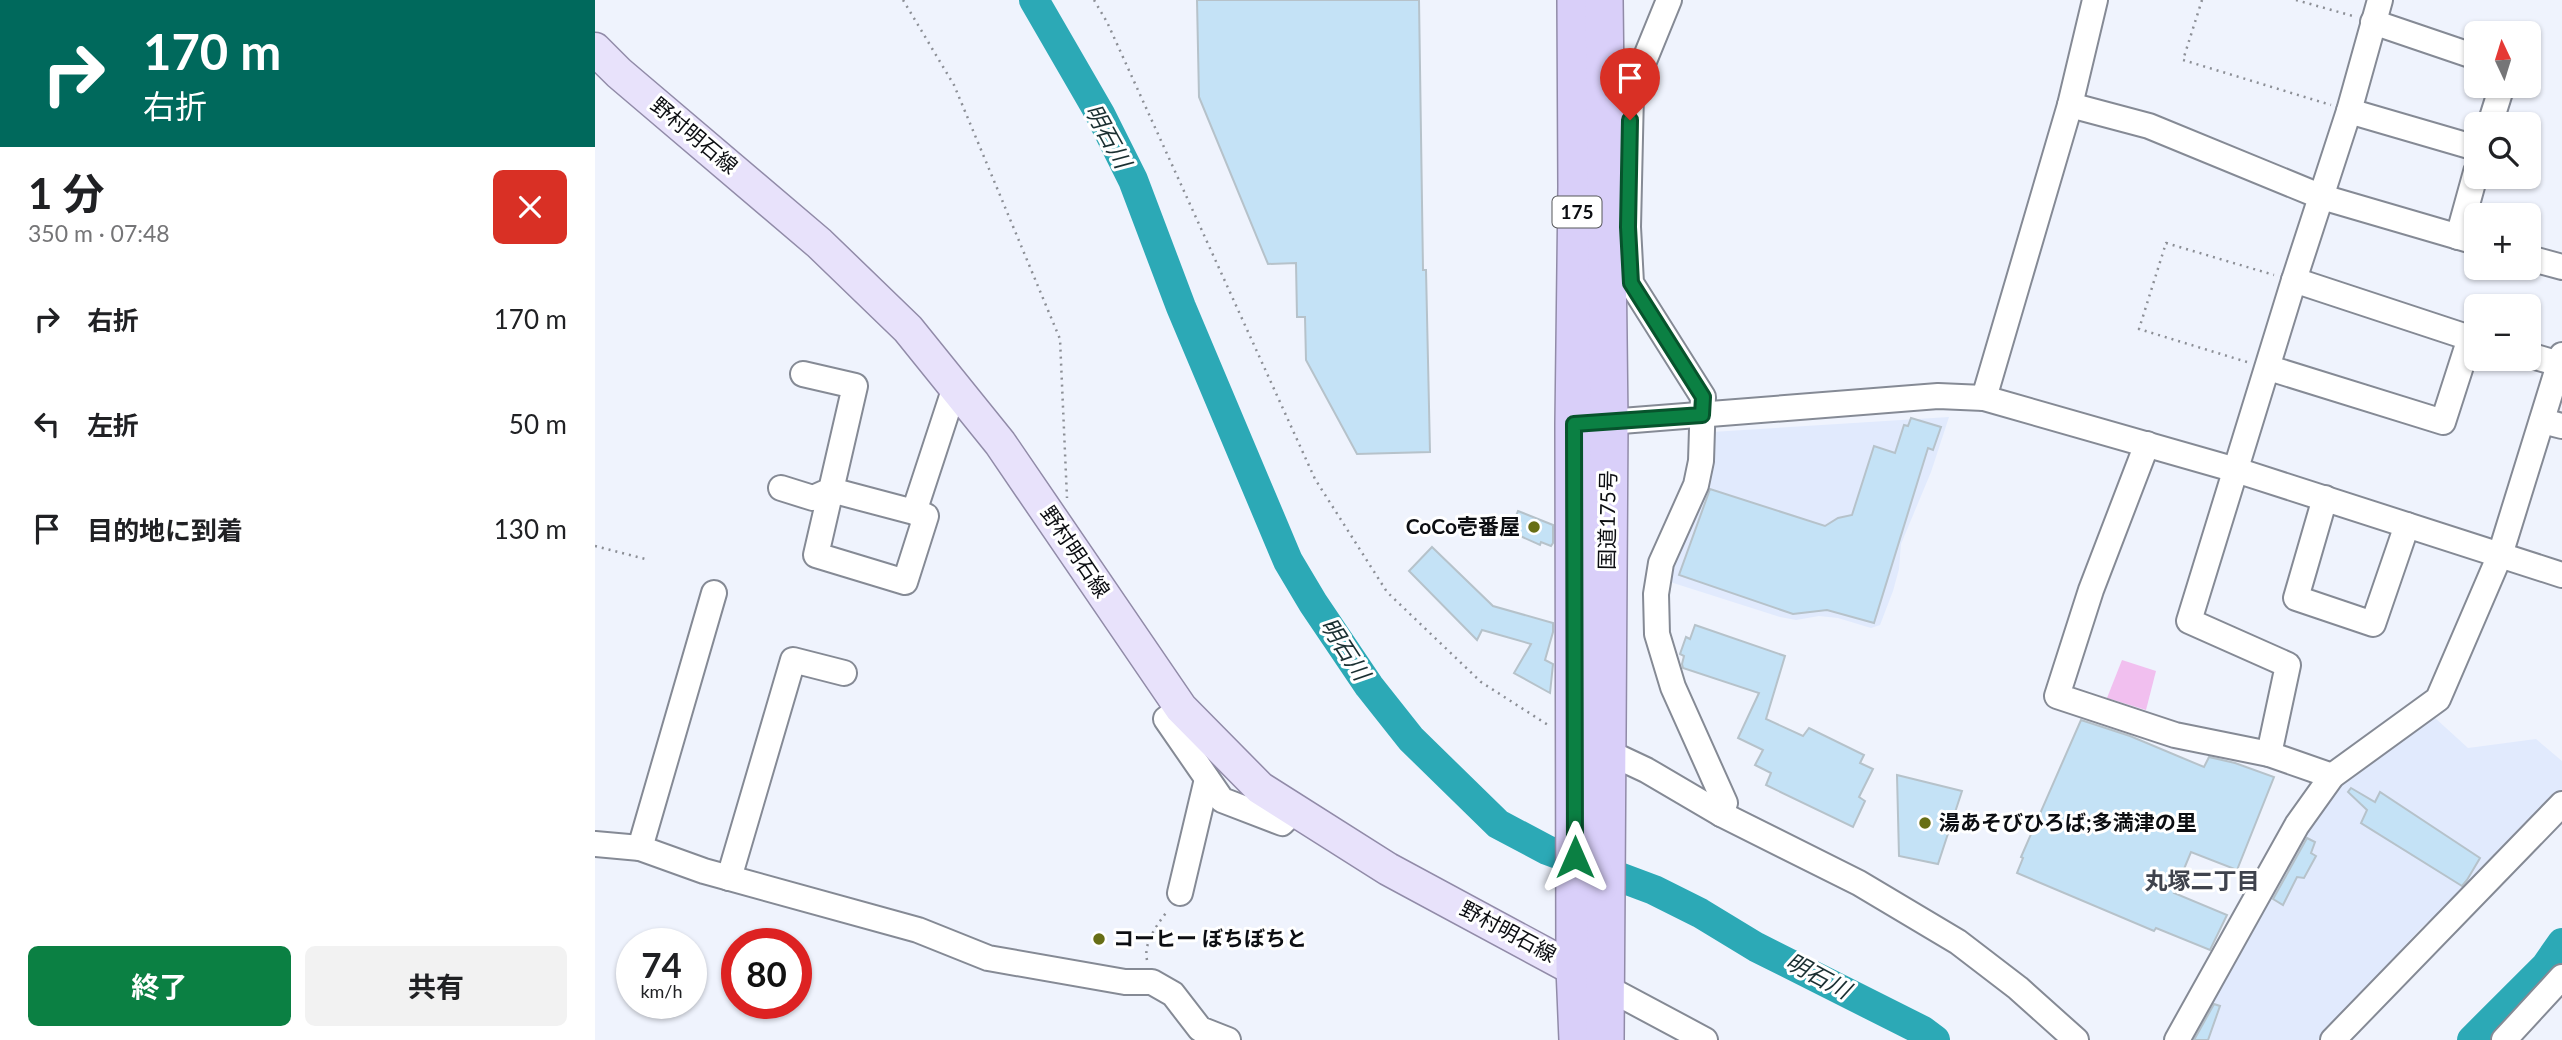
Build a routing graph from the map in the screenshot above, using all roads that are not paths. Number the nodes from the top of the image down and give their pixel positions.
1 (1576, 0) edge
2 (1604, 0) edge
3 (1669, 0) edge
4 (2095, 0) edge
5 (2377, 11) edge
6 (595, 49) edge
7 (2464, 51) edge
8 (1605, 53) junction
9 (1647, 60) junction
10 (2070, 106) junction
11 (2349, 111) junction
12 (2464, 145) edge
13 (2322, 197) junction
14 (1617, 226) junction
15 (2464, 239) edge
16 (2541, 261) edge
17 (2562, 267) edge
18 (2294, 280) junction
19 (2464, 336) edge
20 (2541, 356) edge
21 (2561, 359) edge
22 (2464, 364) edge
23 (2269, 368) junction
24 (803, 374) dead end
25 (955, 387) junction
26 (1984, 398) junction
27 (1702, 415) junction
28 (1609, 422) junction
29 (1574, 424) junction
30 (2552, 424) edge
31 (2147, 444) junction
32 (2236, 470) junction
33 (781, 488) dead end
34 (831, 489) junction
35 (2325, 498) junction
36 (915, 512) junction
37 (2407, 525) junction
38 (2500, 555) junction
39 (2562, 575) edge
40 (714, 593) dead end
41 (844, 673) dead end
42 (1181, 708) junction
43 (1590, 743) junction
44 (2269, 754) junction
45 (2332, 776) junction
46 (1207, 779) junction
47 (2562, 804) edge
48 (1295, 810) junction
49 (1721, 814) junction
50 (595, 844) edge
51 (640, 848) junction
52 (729, 878) junction
53 (1180, 893) road end
54 (1590, 977) junction
55 (2562, 977) edge
56 (1228, 1040) edge
57 (1577, 1040) edge
58 (1605, 1040) edge
59 (1705, 1040) edge
60 (2076, 1040) edge
61 (2177, 1040) edge
62 (2333, 1040) edge
63 (2504, 1040) edge

1 - 29 highway, 国道175号 / 175
2 - 8 highway, 国道175号 / 175
3 - 9 street
4 - 10 street
5 - 7 street
5 - 11 street
6 - 25 main road, 野村明石線
8 - 9 street
8 - 14 highway, 国道175号 / 175
9 - 14 street
10 - 13 street
10 - 26 street
11 - 12 street
11 - 13 street
13 - 15 street
13 - 18 street
14 - 27 street
14 - 28 highway, 国道175号 / 175
16 - 17 street
18 - 19 street
18 - 23 street
20 - 21 street
21 - 30 street
22 - 23 street
23 - 32 street
24 - 34 street
25 - 36 street
25 - 42 main road, 野村明石線
26 - 27 street
26 - 31 street
27 - 28 street
27 - 49 street
28 - 29 street
28 - 43 highway, 国道175号 / 175
29 - 43 highway, 国道175号 / 175
30 - 38 street
31 - 32 street
31 - 44 street
32 - 35 street
32 - 44 street
33 - 34 street
34 - 36 street
34 - 36 street
35 - 37 street
35 - 37 street
37 - 38 street
38 - 39 street
38 - 45 street
40 - 51 street
41 - 52 street
42 - 46 street
42 - 48 main road, 野村明石線
43 - 49 street
43 - 54 highway, 国道175号 / 175
44 - 45 street
45 - 61 street
46 - 48 street
46 - 53 street
47 - 62 street
48 - 54 main road, 野村明石線
49 - 60 street
50 - 51 street
51 - 52 street
52 - 56 street
54 - 57 highway, 国道175号 / 175
54 - 58 highway, 国道175号 / 175
54 - 59 street
55 - 63 street

